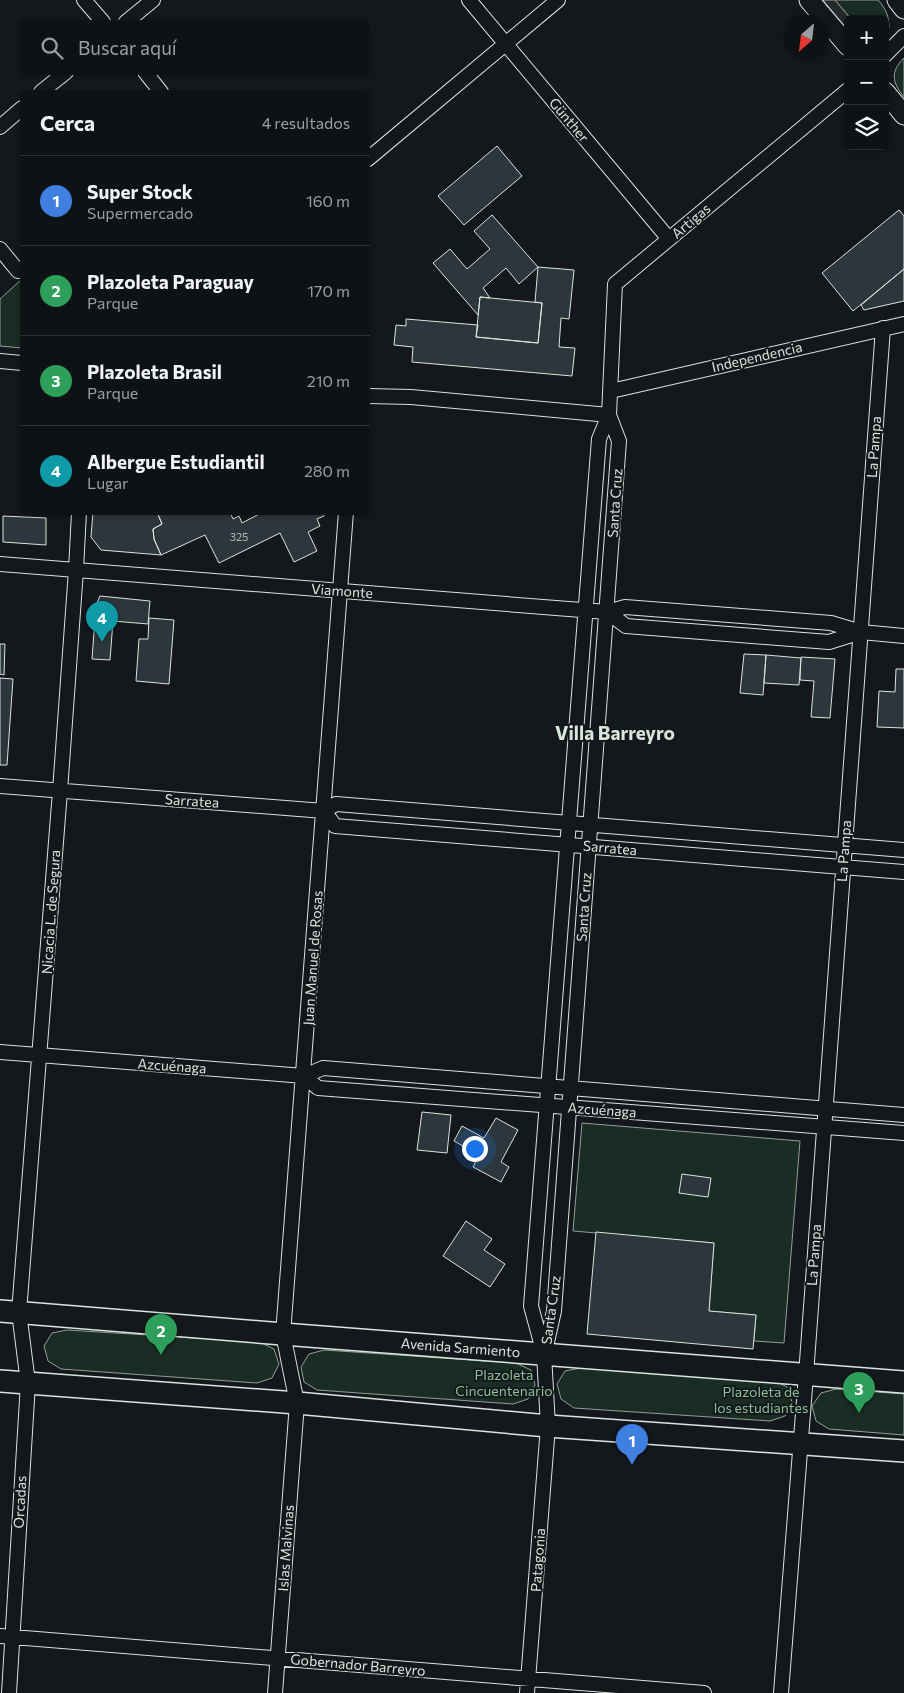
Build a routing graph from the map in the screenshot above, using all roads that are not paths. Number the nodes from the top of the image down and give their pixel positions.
1 (84, 0) edge
2 (153, 0) edge
3 (469, 0) edge
4 (558, 0) edge
5 (809, 0) edge
6 (897, 0) edge
7 (904, 9) edge
8 (101, 20) edge
9 (128, 20) edge
10 (904, 36) edge
11 (844, 41) edge
12 (506, 44) junction
13 (889, 52) edge
14 (62, 75) edge
15 (147, 75) edge
16 (44, 90) edge
17 (159, 90) edge
18 (844, 93) edge
19 (889, 97) edge
20 (20, 110) edge
21 (904, 115) edge
22 (0, 127) edge
23 (370, 157) edge
24 (669, 239) junction
25 (0, 249) edge
26 (18, 271) dead end
27 (904, 324) edge
28 (883, 328) junction
29 (0, 361) edge
30 (20, 363) edge
31 (611, 391) junction
32 (370, 396) edge
33 (609, 416) junction
34 (79, 515) edge
35 (346, 515) edge
36 (0, 564) edge
37 (76, 570) junction
38 (341, 591) junction
39 (586, 610) junction
40 (607, 612) junction
41 (861, 632) junction
42 (904, 636) edge
43 (0, 786) edge
44 (60, 791) junction
45 (324, 811) junction
46 (569, 823) junction
47 (590, 825) junction
48 (567, 844) junction
49 (844, 845) junction
50 (589, 846) junction
51 (904, 850) edge
52 (843, 867) junction
53 (904, 872) edge
54 (0, 1052) edge
55 (40, 1055) junction
56 (304, 1076) junction
57 (548, 1086) junction
58 (570, 1088) junction
59 (547, 1106) junction
60 (569, 1108) junction
61 (825, 1109) junction
62 (904, 1115) edge
63 (823, 1127) junction
64 (904, 1133) edge
65 (9, 1311) edge
66 (283, 1334) junction
67 (544, 1354) junction
68 (806, 1375) junction
69 (0, 1380) edge
70 (904, 1382) edge
71 (28, 1383) junction
72 (297, 1403) junction
73 (548, 1426) junction
74 (800, 1444) junction
75 (904, 1451) edge
76 (6, 1636) edge
77 (277, 1658) junction
78 (528, 1686) edge
79 (9, 1693) edge
80 (274, 1693) edge
81 (704, 1693) edge
82 (781, 1693) edge

1 - 8 street
2 - 9 street
3 - 12 street, Günther
4 - 12 street
5 - 11 main road
6 - 7 main road
10 - 13 street
12 - 23 street
12 - 24 street, Günther
14 - 16 street
15 - 17 street
18 - 24 street, Artigas
19 - 21 main road
20 - 22 street
24 - 31 street, Artigas
25 - 26 street
27 - 28 street, Independencia
28 - 31 street, Independencia
28 - 41 street, La Pampa
29 - 30 street
31 - 33 street, Santa Cruz
32 - 33 street
33 - 39 street, Santa Cruz
33 - 40 street, Santa Cruz
34 - 37 street, Nicacia L. de Segura
35 - 38 street, Juan Manuel de Rosas
36 - 37 street, Viamonte
37 - 38 street, Viamonte
37 - 44 street, Nicacia L. de Segura
38 - 39 street, Viamonte
38 - 45 street, Juan Manuel de Rosas
39 - 40 street, Viamonte
39 - 46 street, Santa Cruz
40 - 41 street, Viamonte
40 - 41 street, Viamonte
40 - 47 street, Santa Cruz
41 - 42 street, Viamonte
41 - 49 street, La Pampa
43 - 44 street, Sarratea
44 - 45 street, Sarratea
44 - 55 street, Nicacia L. de Segura
45 - 46 street, Sarratea
45 - 48 street, Sarratea
45 - 56 street, Juan Manuel de Rosas
46 - 47 street, Sarratea
46 - 48 street, Santa Cruz
47 - 49 street, Sarratea
47 - 50 street, Santa Cruz
48 - 50 street, Sarratea
48 - 57 street, Santa Cruz
49 - 51 street, Sarratea
49 - 52 street, La Pampa
50 - 52 street, Sarratea
50 - 58 street, Santa Cruz
52 - 53 street, Sarratea
52 - 61 street, La Pampa
54 - 55 street, Azcuénaga
55 - 56 street, Azcuénaga
55 - 65 street, Nicacia L. de Segura
56 - 57 street, Azcuénaga
56 - 59 street, Azcuénaga
56 - 66 street, Juan Manuel de Rosas
57 - 58 street, Azcuénaga
57 - 59 street, Santa Cruz
58 - 60 street, Santa Cruz
58 - 61 street, Azcuénaga
59 - 60 street, Azcuénaga
59 - 67 street, Santa Cruz
60 - 63 street, Azcuénaga
60 - 67 street, Santa Cruz
61 - 62 street, Azcuénaga
61 - 63 street, La Pampa
63 - 64 street, Azcuénaga
63 - 68 street, La Pampa
65 - 66 main road, Avenida Sarmiento
65 - 71 street, Orcadas
66 - 67 main road, Avenida Sarmiento
66 - 72 street, Juan Manuel de Rosas
67 - 68 main road, Avenida Sarmiento
67 - 73 street, Patagonia
68 - 70 main road, Avenida Sarmiento
68 - 74 street, La Pampa
69 - 71 main road
71 - 72 main road
71 - 76 street, Orcadas
72 - 73 main road
72 - 77 street, Islas Malvinas
73 - 74 main road
73 - 78 street, Patagonia
74 - 75 main road
74 - 82 street, La Pampa
76 - 77 street, Gobernador Barreyro
76 - 79 street, Orcadas
77 - 78 street, Gobernador Barreyro
77 - 80 street, Islas Malvinas
78 - 81 street, Gobernador Barreyro

